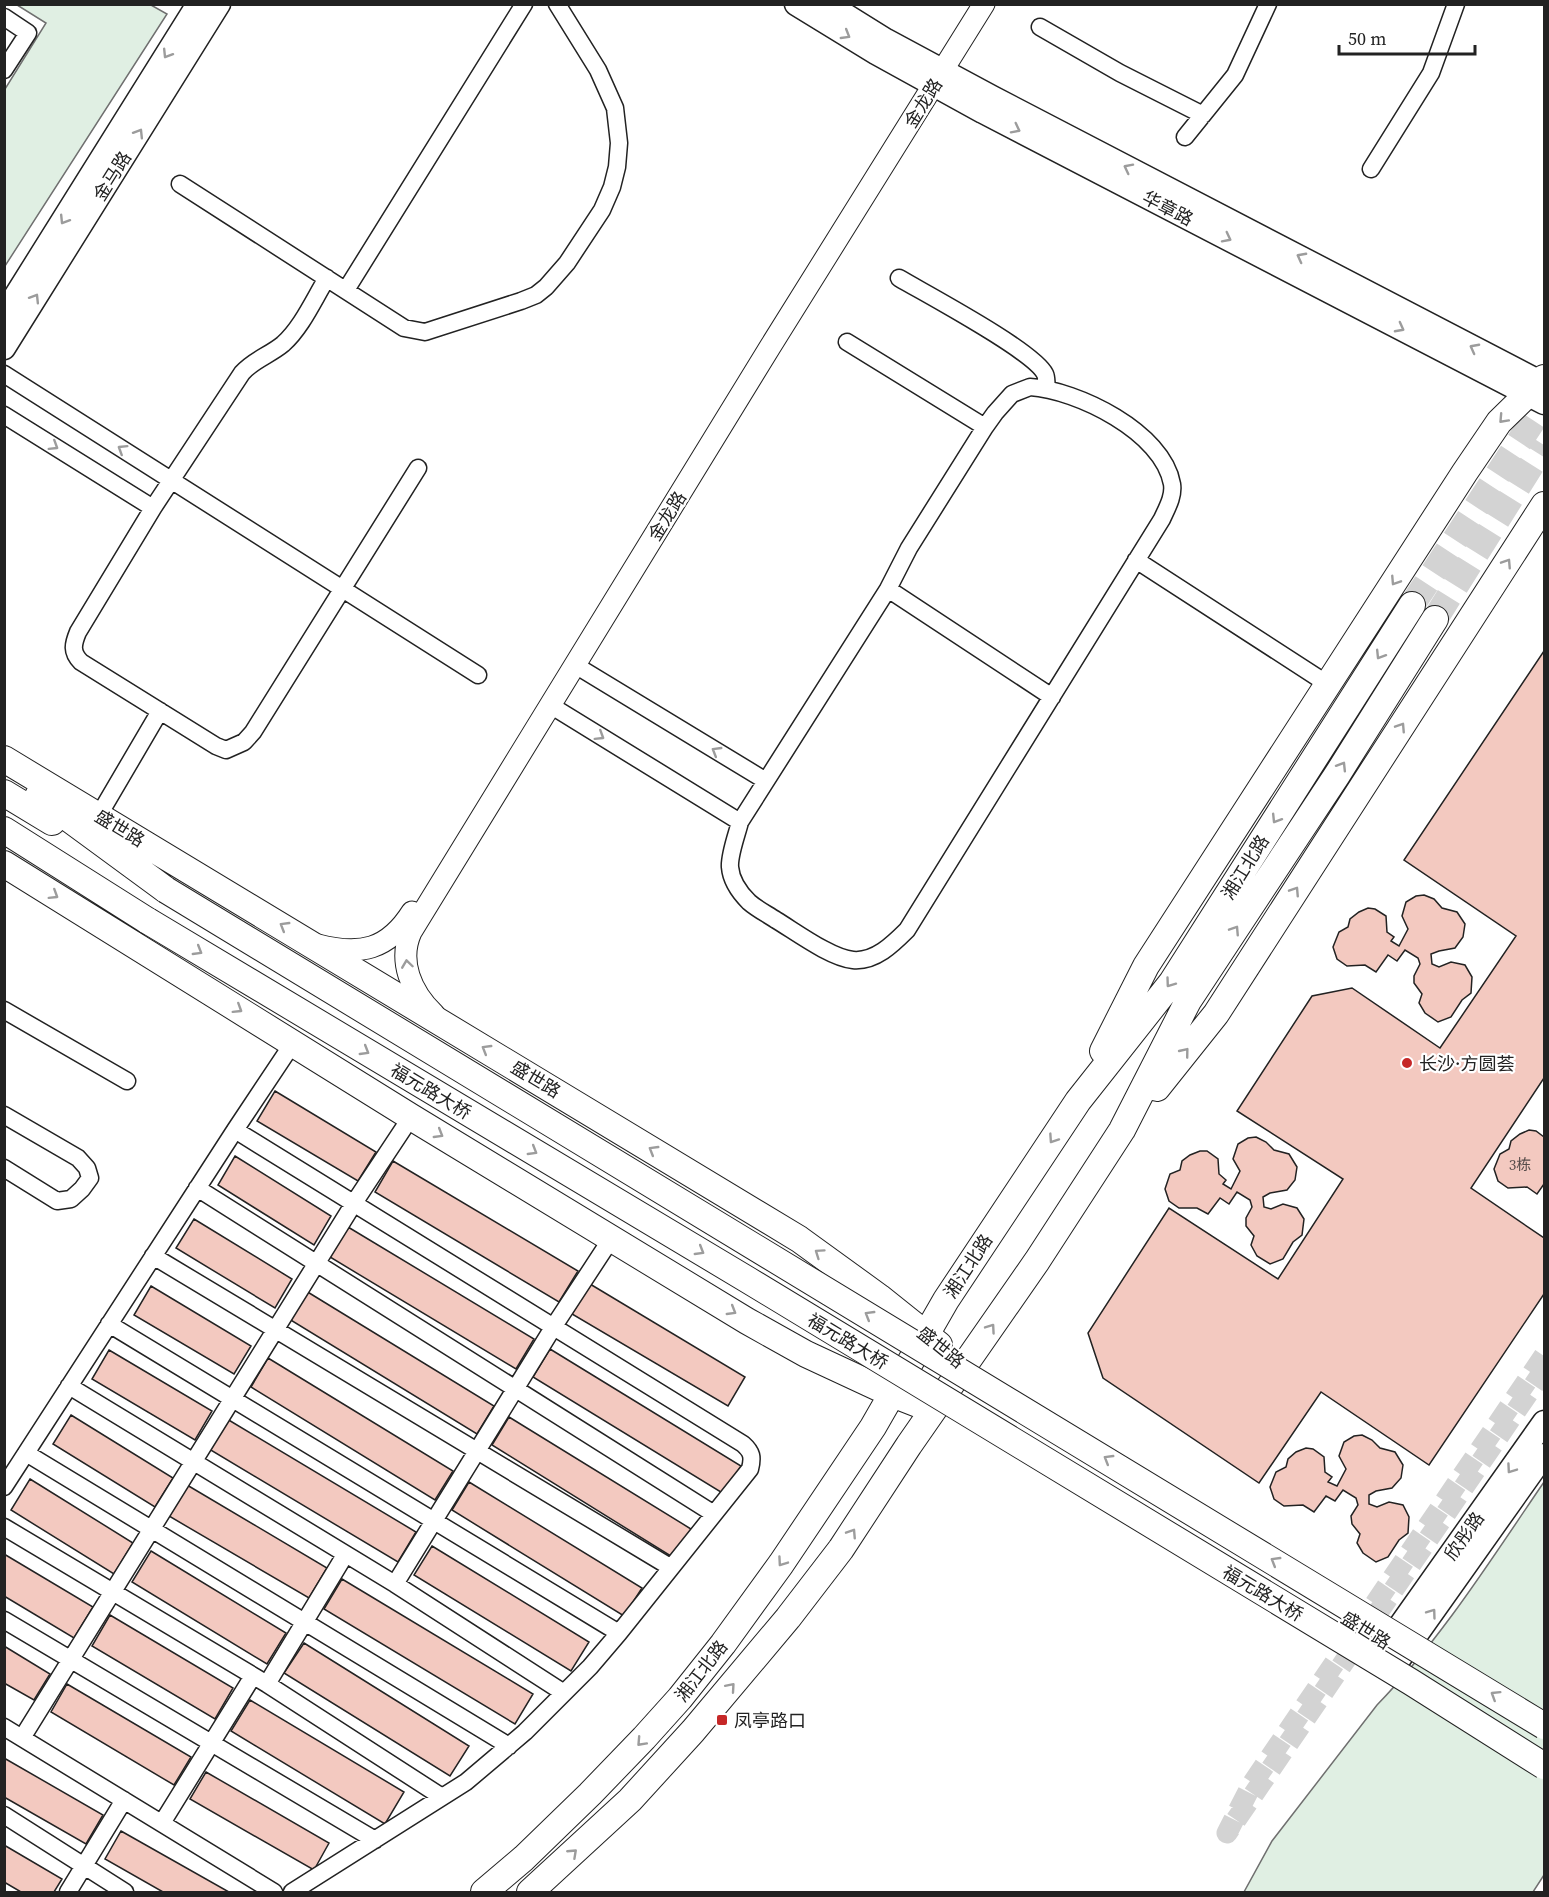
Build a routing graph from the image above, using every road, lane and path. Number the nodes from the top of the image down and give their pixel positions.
1 (198, 4) edge
2 (219, 4) edge
3 (524, 4) edge
4 (557, 4) edge
5 (796, 4) edge
6 (828, 4) edge
7 (971, 4) edge
8 (984, 4) edge
9 (1268, 4) edge
10 (1456, 4) edge
11 (4, 17) edge
12 (1040, 27) dead end
13 (4, 70) edge
14 (934, 75) junction
15 (1203, 116) junction
16 (1185, 137) dead end
17 (1371, 169) dead end
18 (180, 184) dead end
19 (327, 278) junction
20 (899, 278) dead end
21 (345, 290) junction
22 (4, 314) edge
23 (847, 342) dead end
24 (4, 348) edge
25 (4, 374) edge
26 (1047, 388) junction
27 (1540, 388) edge
28 (4, 415) edge
29 (986, 427) junction
30 (418, 468) dead end
31 (172, 480) junction
32 (1545, 505) edge
33 (153, 508) junction
34 (1136, 560) junction
35 (342, 588) junction
36 (888, 589) junction
37 (1412, 605) tunnel mouth
38 (1436, 619) tunnel mouth
39 (575, 665) junction
40 (478, 675) dead end
41 (1329, 685) junction
42 (1052, 697) junction
43 (550, 705) junction
44 (160, 711) junction
45 (4, 759) edge
46 (4, 771) edge
47 (766, 781) junction
48 (4, 794) edge
49 (99, 815) junction
50 (740, 822) junction
51 (4, 830) edge
52 (4, 849) edge
53 (4, 864) edge
54 (166, 890) junction
55 (148, 921) junction
56 (312, 943) junction
57 (4, 1010) edge
58 (451, 1028) junction
59 (293, 1043) junction
60 (128, 1081) dead end
61 (1078, 1101) junction
62 (4, 1115) edge
63 (411, 1117) junction
64 (235, 1130) junction
65 (1122, 1130) junction
66 (4, 1168) edge
67 (197, 1188) junction
68 (354, 1203) junction
69 (611, 1239) junction
70 (153, 1256) junction
71 (316, 1263) junction
72 (109, 1324) junction
73 (554, 1326) junction
74 (275, 1329) junction
75 (926, 1335) junction
76 (964, 1366) junction
77 (69, 1386) junction
78 (515, 1389) junction
79 (892, 1394) junction
80 (232, 1399) junction
81 (933, 1410) junction
82 (1545, 1422) edge
83 (477, 1451) junction
84 (26, 1453) junction
85 (1545, 1455) edge
86 (193, 1462) junction
87 (4, 1486) edge
88 (714, 1514) junction
89 (434, 1521) junction
90 (4, 1527) edge
91 (151, 1529) junction
92 (345, 1555) junction
93 (670, 1567) junction
94 (395, 1584) junction
95 (112, 1592) junction
96 (1295, 1592) dead end
97 (4, 1620) edge
98 (304, 1622) junction
99 (619, 1633) junction
100 (1393, 1652) junction
101 (71, 1659) junction
102 (260, 1680) junction
103 (564, 1693) junction
104 (1545, 1726) edge
105 (4, 1727) edge
106 (22, 1738) junction
107 (211, 1743) junction
108 (509, 1746) junction
109 (1545, 1766) edge
110 (442, 1797) junction
111 (124, 1800) junction
112 (4, 1815) edge
113 (162, 1823) junction
114 (375, 1840) junction
115 (84, 1866) junction
116 (68, 1893) edge
117 (125, 1893) edge
118 (274, 1893) edge
119 (292, 1893) edge
120 (484, 1893) edge
121 (530, 1893) edge

1 -> 22 main road, 金马路
24 -> 2 main road, 金马路
3 - 21 street
4 - 21 street
5 -> 14 main road, 华章路
6 - 14 main road, 华章路
7 - 14 street, 金龙路
8 - 14 street, 金龙路
9 - 15 street
10 - 17 street
11 - 13 street
12 - 15 street
14 - 27 main road, 华章路
14 - 39 street, 金龙路
14 - 56 street, 金龙路
15 - 16 street
18 - 19 street
19 - 21 street
19 - 31 street
20 - 26 street
23 - 29 street
31 -> 25 street
26 - 29 street
26 - 34 street
27 -> 41 main road
28 -> 33 street
29 - 36 street
30 - 35 street
31 - 33 street
31 - 35 street
65 -> 32 main road
33 - 44 street
34 - 41 street
34 - 42 street
35 - 40 street
35 - 44 street
36 - 42 street
36 - 47 street
37 -> 61 main road, 湘江北路
65 -> 38 main road, 湘江北路
39 - 43 street, 金龙路
47 -> 39 street
41 - 61 main road
42 - 50 street
43 -> 50 street
58 -> 43 street, 金龙路
44 - 49 street
45 - 49 main road, 盛世路
46 - 54 main road
47 - 50 street
48 - 54 main road
56 -> 49 main road, 盛世路
51 - 55 main road
52 - 55 main road
53 -> 59 main road, 盛世路
104 -> 54 main road, 福元路大桥, bridge
55 -> 109 main road, 福元路大桥, bridge
56 - 58 main road, 盛世路
57 - 60 street
75 -> 58 main road, 盛世路
59 - 63 main road, 盛世路
59 - 64 street
61 -> 75 main road, 湘江北路
62 - 66 street
63 - 68 street
63 -> 69 main road, 盛世路
64 - 67 street
64 - 68 street
76 -> 65 main road, 湘江北路
67 - 70 street
67 - 71 street
68 - 71 street
68 - 73 street
69 - 73 street
69 -> 79 main road, 盛世路
70 - 72 street
70 - 74 street
71 - 74 street
71 - 78 street
72 - 77 street
72 - 80 street
73 - 78 street
73 - 88 street
74 - 80 street
74 - 83 street
75 - 76 main road, 盛世路
75 - 79 main road, 湘江北路
76 - 81 main road, 湘江北路
76 - 81 main road, 盛世路
77 - 84 street
77 - 86 street
78 - 83 street
78 - 88 street
79 - 81 main road, 盛世路
79 -> 120 main road, 湘江北路
80 - 86 street
80 - 89 street
121 -> 81 main road, 湘江北路
82 -> 100 main road, 欣彤路
83 - 89 street
83 - 93 street
84 - 87 street
84 - 91 street
100 -> 85 main road, 欣彤路
86 - 91 street
86 - 92 street
88 - 93 street
89 - 94 street
89 - 99 street
90 - 95 street
91 - 95 street
91 - 98 street
92 - 94 street
92 - 98 street
93 - 99 street
94 - 103 street
95 - 101 street
95 - 102 street
96 - 100 main road, 盛世路
97 - 101 street
98 - 102 street
98 - 108 street
99 - 103 street
101 - 106 street
101 - 107 street
102 - 107 street
102 - 110 street
103 - 108 street
105 - 106 street
106 - 111 street
107 - 113 street
107 - 114 street
108 - 110 street
110 - 114 street
111 - 113 street
111 - 115 street
112 - 115 street
113 - 118 street
114 - 119 street
115 - 116 street
115 - 117 street

